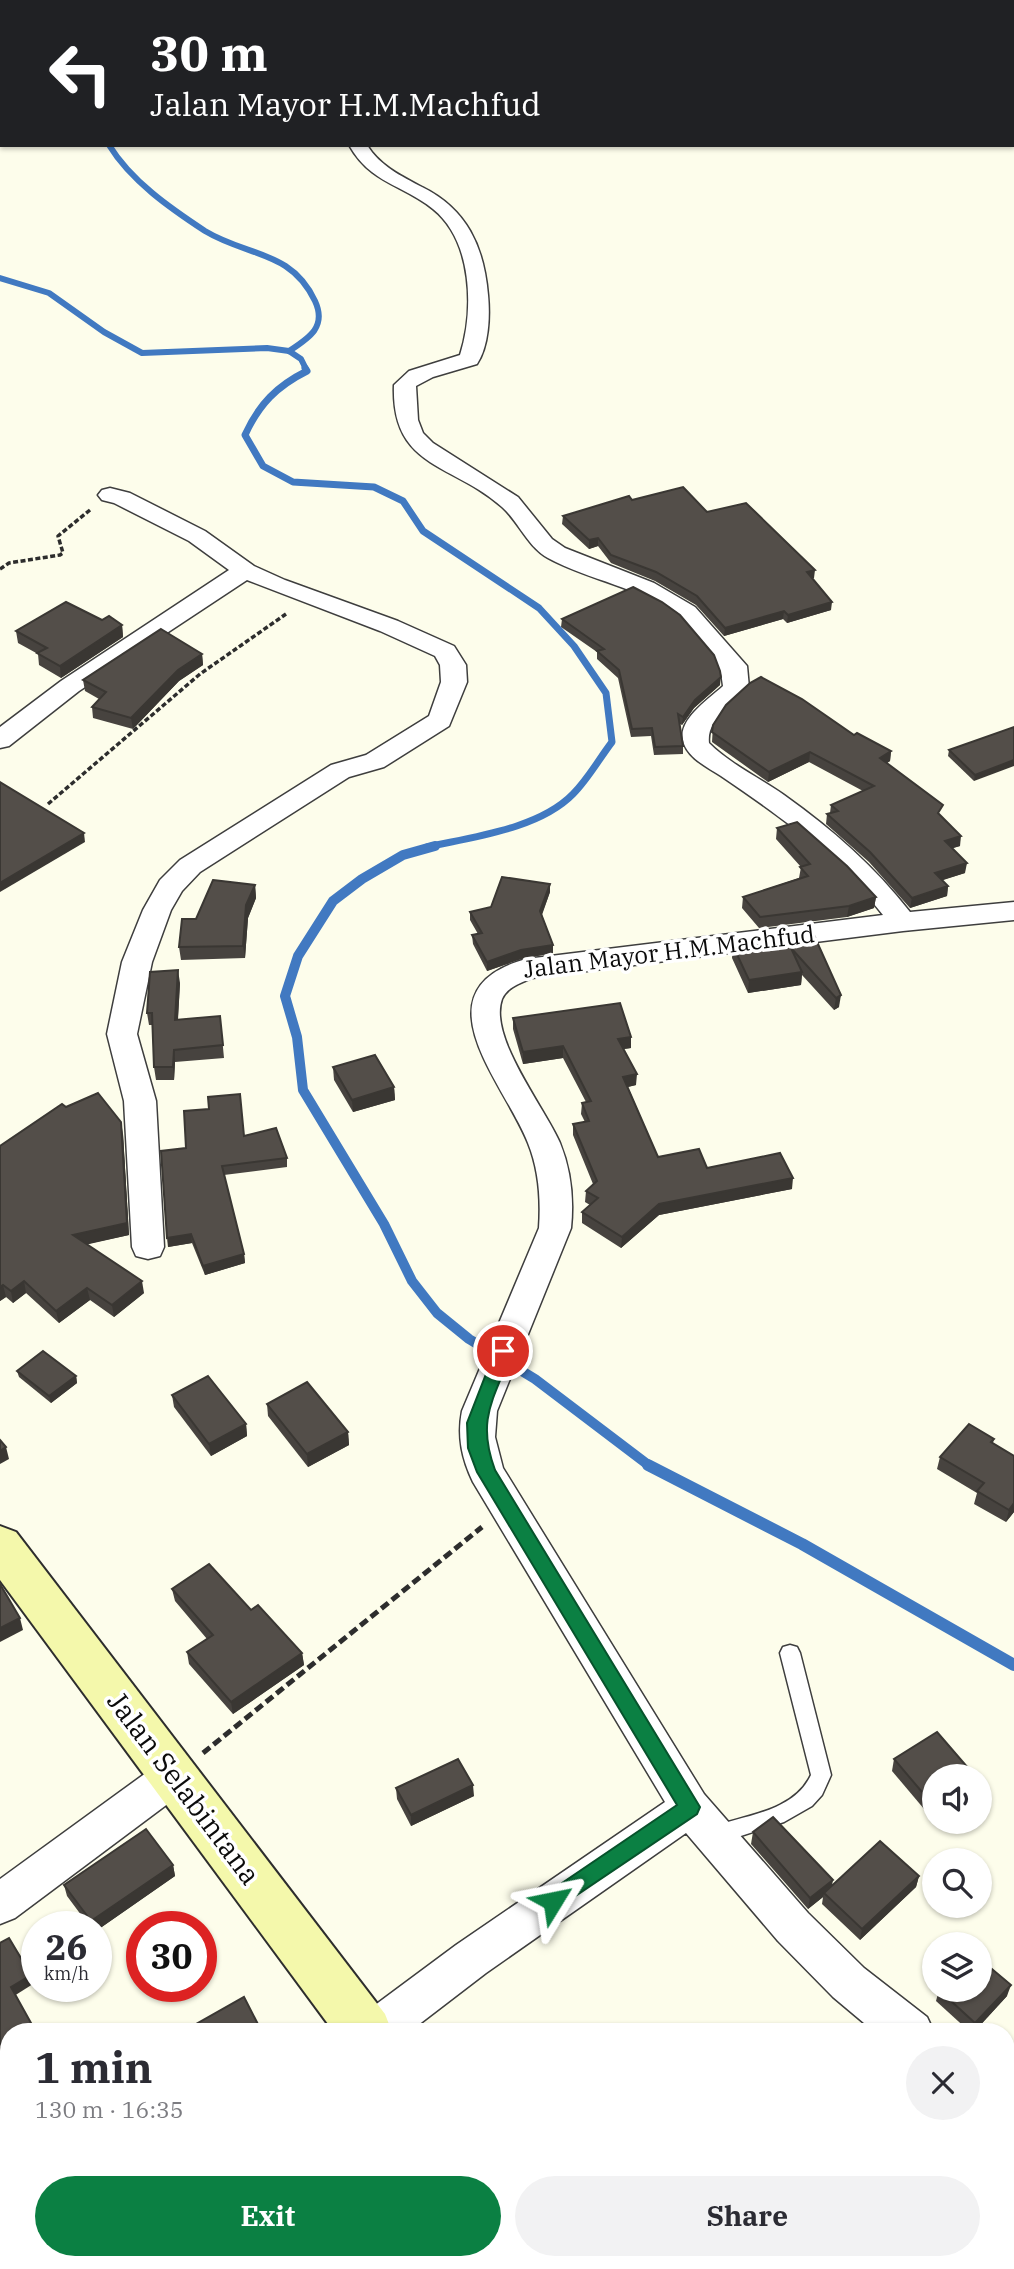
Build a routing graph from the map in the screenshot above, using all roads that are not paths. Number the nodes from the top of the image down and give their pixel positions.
1 (359, 147) edge
2 (110, 495) road end
3 (246, 571) junction
4 (0, 740) edge
5 (1014, 911) edge
6 (903, 922) junction
7 (148, 1247) dead end
8 (0, 1545) edge
9 (790, 1653) dead end
10 (175, 1775) junction
11 (702, 1821) junction
12 (0, 1904) edge
13 (359, 2023) edge
14 (386, 2023) edge
15 (899, 2023) edge

1 - 6 street
2 - 3 street
3 - 4 street
3 - 7 street
5 - 6 street, Jalan Mayor H.M.Machfud
6 - 11 street, Jalan Mayor H.M.Machfud
8 - 10 street, Jalan Selabintana
9 - 11 lane
10 - 12 street
10 - 13 street, Jalan Selabintana
11 - 14 street
11 - 15 street, Jalan Mayor H.M.Machfud

